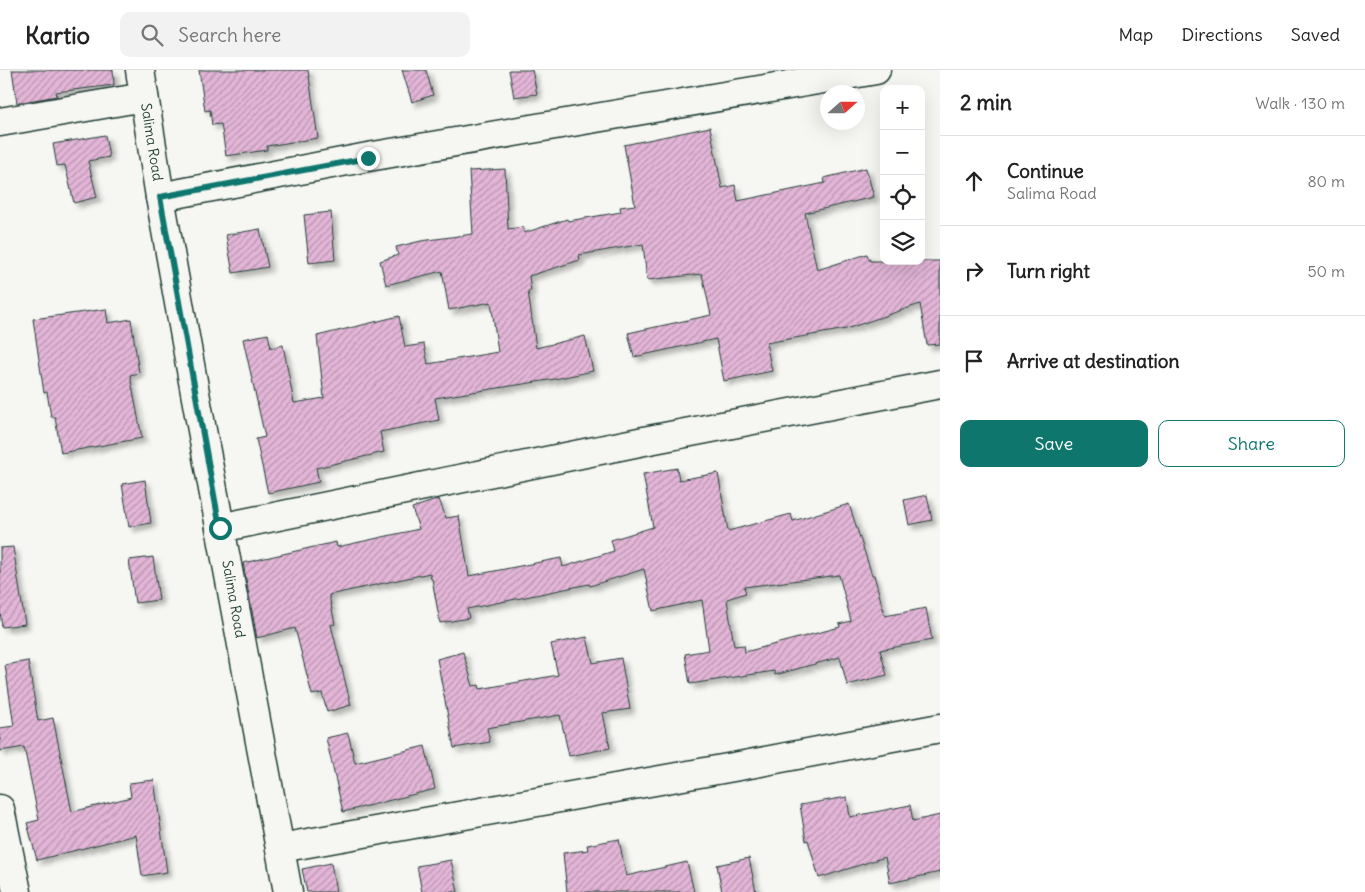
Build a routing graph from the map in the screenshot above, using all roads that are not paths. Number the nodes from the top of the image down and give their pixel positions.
1 (140, 70) edge
2 (876, 70) edge
3 (144, 97) junction
4 (0, 122) edge
5 (160, 197) junction
6 (940, 384) edge
7 (220, 528) junction
8 (940, 728) edge
9 (0, 809) edge
10 (280, 848) junction
11 (18, 892) edge
12 (288, 892) edge

1 - 3 street, Salima Road
2 - 5 street
3 - 4 street
3 - 5 street, Salima Road
5 - 7 street, Salima Road
6 - 7 street
7 - 10 street, Salima Road
8 - 10 street
9 - 11 street
10 - 12 street, Salima Road

